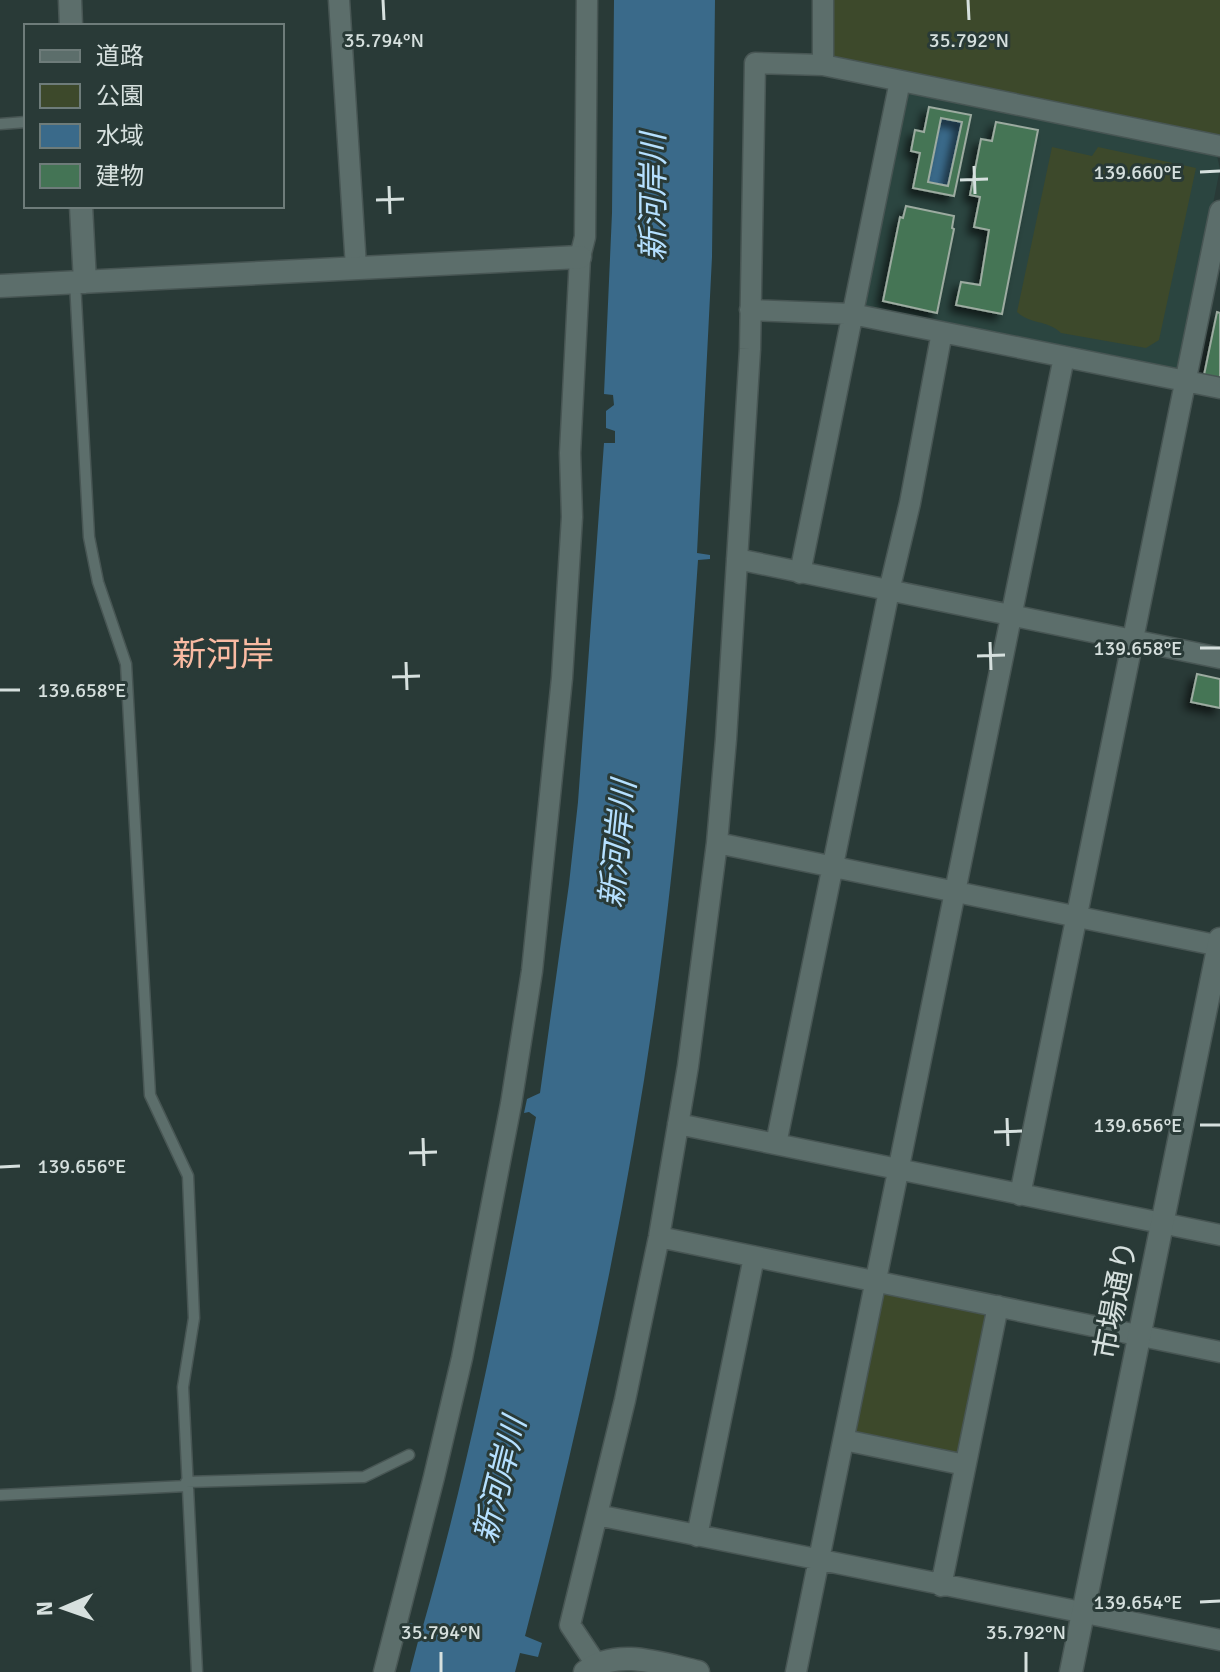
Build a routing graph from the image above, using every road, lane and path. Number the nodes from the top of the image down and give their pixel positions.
1 (70, 0) edge
2 (339, 0) edge
3 (587, 0) edge
4 (823, 0) edge
5 (71, 24) edge
6 (823, 65) junction
7 (900, 81) junction
8 (24, 122) edge
9 (0, 124) edge
10 (1220, 146) edge
11 (81, 208) edge
12 (1220, 211) edge
13 (580, 257) junction
14 (356, 267) junction
15 (80, 282) junction
16 (0, 286) edge
17 (750, 310) junction
18 (852, 314) junction
19 (942, 332) junction
20 (1064, 357) junction
21 (1185, 381) junction
22 (1220, 388) edge
23 (737, 559) junction
24 (800, 573) junction
25 (889, 591) junction
26 (1011, 616) junction
27 (1133, 641) junction
28 (1220, 658) edge
29 (717, 843) junction
30 (833, 867) junction
31 (956, 892) junction
32 (1076, 916) junction
33 (1220, 943) edge
34 (678, 1124) junction
35 (776, 1144) junction
36 (898, 1170) junction
37 (1020, 1195) junction
38 (1161, 1223) junction
39 (1220, 1235) edge
40 (659, 1237) junction
41 (754, 1257) junction
42 (876, 1281) junction
43 (998, 1306) junction
44 (1139, 1335) junction
45 (1220, 1352) edge
46 (844, 1440) junction
47 (409, 1455) dead end
48 (965, 1465) junction
49 (186, 1484) junction
50 (0, 1495) edge
51 (597, 1515) junction
52 (697, 1536) junction
53 (819, 1561) junction
54 (941, 1586) junction
55 (1083, 1613) junction
56 (1220, 1640) edge
57 (590, 1668) edge
58 (197, 1672) edge
59 (384, 1672) edge
60 (698, 1672) edge
61 (796, 1672) edge
62 (1071, 1672) edge

1 - 5 street
2 - 14 street
3 - 13 street
4 - 6 street
6 - 7 street
6 - 17 street
7 - 10 street
7 - 18 street
8 - 9 lane
11 - 15 street
12 - 21 street
13 - 14 street
13 - 59 street
14 - 15 street
15 - 16 street
15 - 49 lane
17 - 18 street
17 - 23 street
18 - 19 street
18 - 24 street
19 - 20 street
19 - 25 street
20 - 21 street
20 - 26 street
21 - 22 street
21 - 27 street
23 - 24 street
23 - 29 street
24 - 25 street
25 - 26 street
25 - 30 street
26 - 27 street
26 - 31 street
27 - 28 street
27 - 32 street
29 - 30 street
29 - 34 street
30 - 31 street
30 - 35 street
31 - 32 street
31 - 36 street
32 - 33 street
32 - 37 street
33 - 38 street, 市場通り
34 - 35 street
34 - 40 street
35 - 36 street
36 - 37 street
36 - 42 street
37 - 38 street
38 - 39 street
38 - 44 street, 市場通り
40 - 41 street
40 - 51 street
41 - 42 street
41 - 52 street
42 - 43 street
42 - 46 street
43 - 44 street
43 - 48 street
44 - 45 street
44 - 55 street, 市場通り
46 - 48 street
46 - 53 street
47 - 49 lane
48 - 54 street
49 - 50 lane
49 - 58 lane
51 - 52 street
51 - 57 street
52 - 53 street
53 - 54 street
53 - 61 street
54 - 55 street
55 - 56 street
55 - 62 street, 市場通り
57 - 60 street

